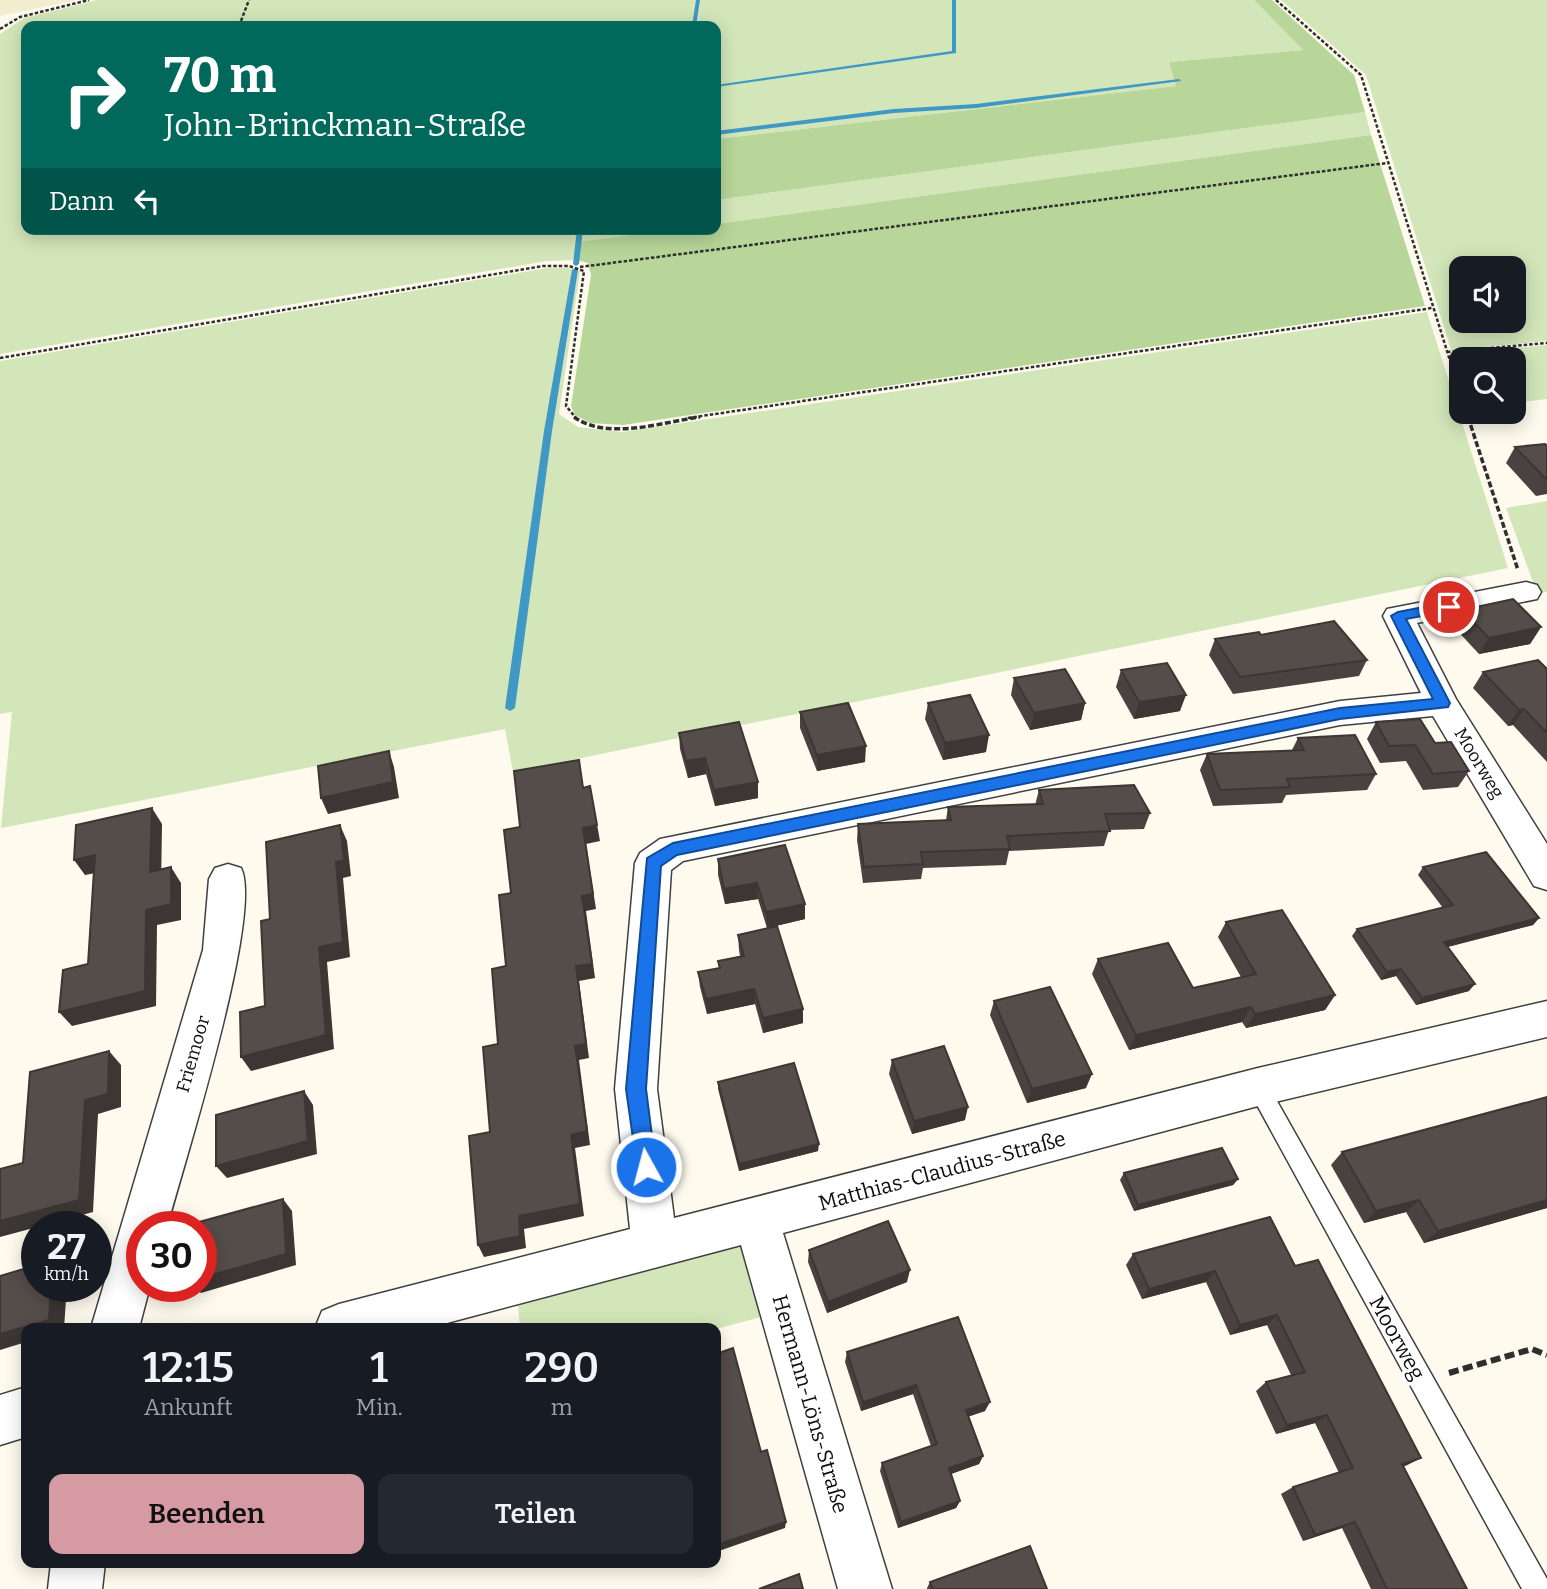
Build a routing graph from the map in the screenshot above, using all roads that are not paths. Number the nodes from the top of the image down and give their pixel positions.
1 (1525, 592) road end
2 (1443, 703) junction
3 (1547, 875) edge
4 (228, 879) dead end
5 (1547, 1019) edge
6 (1258, 1087) junction
7 (149, 1211) edge
8 (756, 1219) junction
9 (655, 1245) junction
10 (126, 1289) edge
11 (116, 1323) edge
12 (358, 1323) edge
13 (21, 1414) edge
14 (0, 1420) edge
15 (77, 1568) edge
16 (75, 1589) edge
17 (865, 1589) edge
18 (1537, 1589) edge

1 - 2 street, Moorweg
2 - 3 street, Moorweg
2 - 9 street
4 - 7 street, Friemoor
5 - 6 street, Matthias-Claudius-Straße
6 - 8 street, Matthias-Claudius-Straße
6 - 18 lane, Moorweg
8 - 9 street, Matthias-Claudius-Straße
8 - 17 street, Hermann-Löns-Straße
9 - 12 street, Matthias-Claudius-Straße
10 - 11 street
13 - 14 street
15 - 16 street

